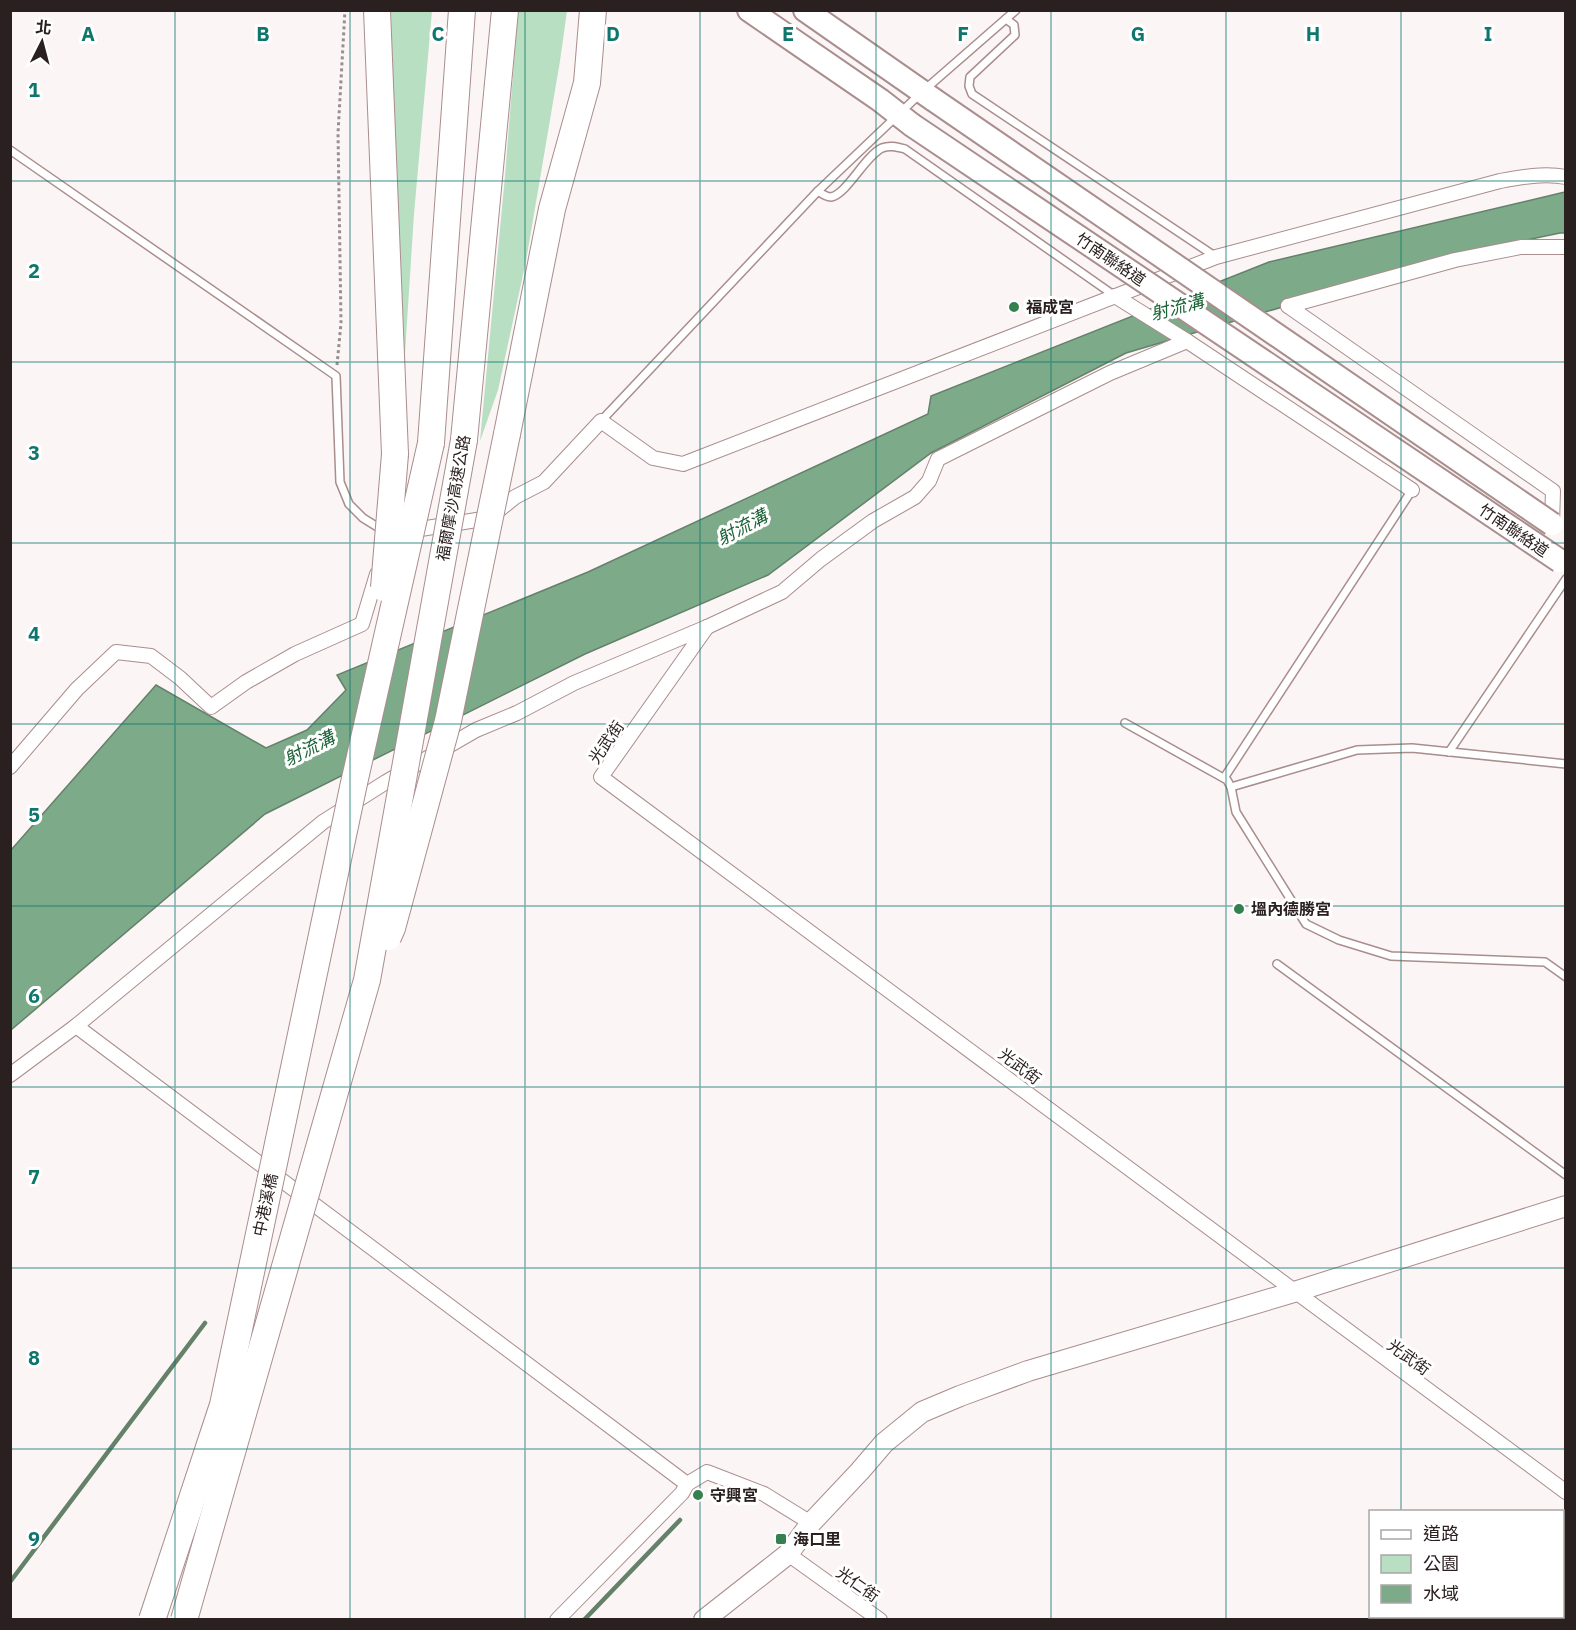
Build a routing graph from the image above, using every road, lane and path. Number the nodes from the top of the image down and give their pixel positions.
1 (345, 10) edge
2 (377, 10) edge
3 (462, 10) edge
4 (505, 10) edge
5 (593, 10) edge
6 (610, 10) edge
7 (749, 10) edge
8 (805, 10) edge
9 (1016, 10) edge
10 (1006, 19) junction
11 (587, 83) junction
12 (928, 96) junction
13 (905, 120) junction
14 (10, 150) edge
15 (1566, 177) edge
16 (818, 191) junction
17 (1566, 247) edge
18 (1216, 257) junction
19 (1115, 296) junction
20 (1186, 341) junction
21 (336, 376) junction
22 (601, 421) junction
23 (1412, 490) joint
24 (1559, 528) edge
25 (388, 534) junction
26 (1564, 568) edge
27 (707, 627) junction
28 (1125, 723) dead end
29 (1449, 752) junction
30 (1566, 764) edge
31 (10, 767) edge
32 (1224, 778) junction
33 (354, 783) junction
34 (1231, 787) junction
35 (1277, 964) dead end
36 (1566, 977) edge
37 (367, 980) junction
38 (76, 1026) junction
39 (10, 1075) edge
40 (1566, 1175) edge
41 (1566, 1206) edge
42 (1294, 1292) junction
43 (687, 1484) junction
44 (1566, 1492) edge
45 (811, 1522) junction
46 (788, 1554) junction
47 (152, 1620) edge
48 (184, 1620) edge
49 (557, 1620) edge
50 (704, 1620) edge
51 (879, 1620) edge

1 - 21 path
2 - 33 highway, bridge
3 - 33 highway, 福爾摩沙高速公路, bridge
4 - 37 highway, 福爾摩沙高速公路, bridge
5 - 11 highway
6 - 11 highway
7 - 13 main road, 竹南聯絡道
8 - 12 main road, 竹南聯絡道
9 - 10 lane
10 - 12 lane
10 - 18 lane
11 - 37 highway, bridge
12 - 13 lane
12 - 24 main road, 竹南聯絡道, bridge
13 - 16 lane
13 - 26 main road, 竹南聯絡道, bridge
14 - 21 lane
15 - 18 street
16 - 19 lane
16 - 22 lane
17 - 24 street
18 - 19 street
19 - 20 street
19 - 22 street
20 - 23 street
20 - 27 street
21 - 25 lane
22 - 25 street
23 - 32 lane
25 - 31 street
26 - 29 lane
27 - 38 street
27 - 42 street, 光武街
28 - 32 lane
29 - 30 lane
29 - 34 lane
32 - 34 lane
33 - 47 highway, 中港溪橋, bridge
34 - 36 lane
35 - 40 lane
37 - 48 highway, 中港溪橋, bridge
38 - 39 street
38 - 43 street
41 - 42 street
42 - 44 street, 光武街
42 - 45 street
43 - 45 street
43 - 49 street
45 - 46 street
46 - 50 street
46 - 51 street, 光仁街

